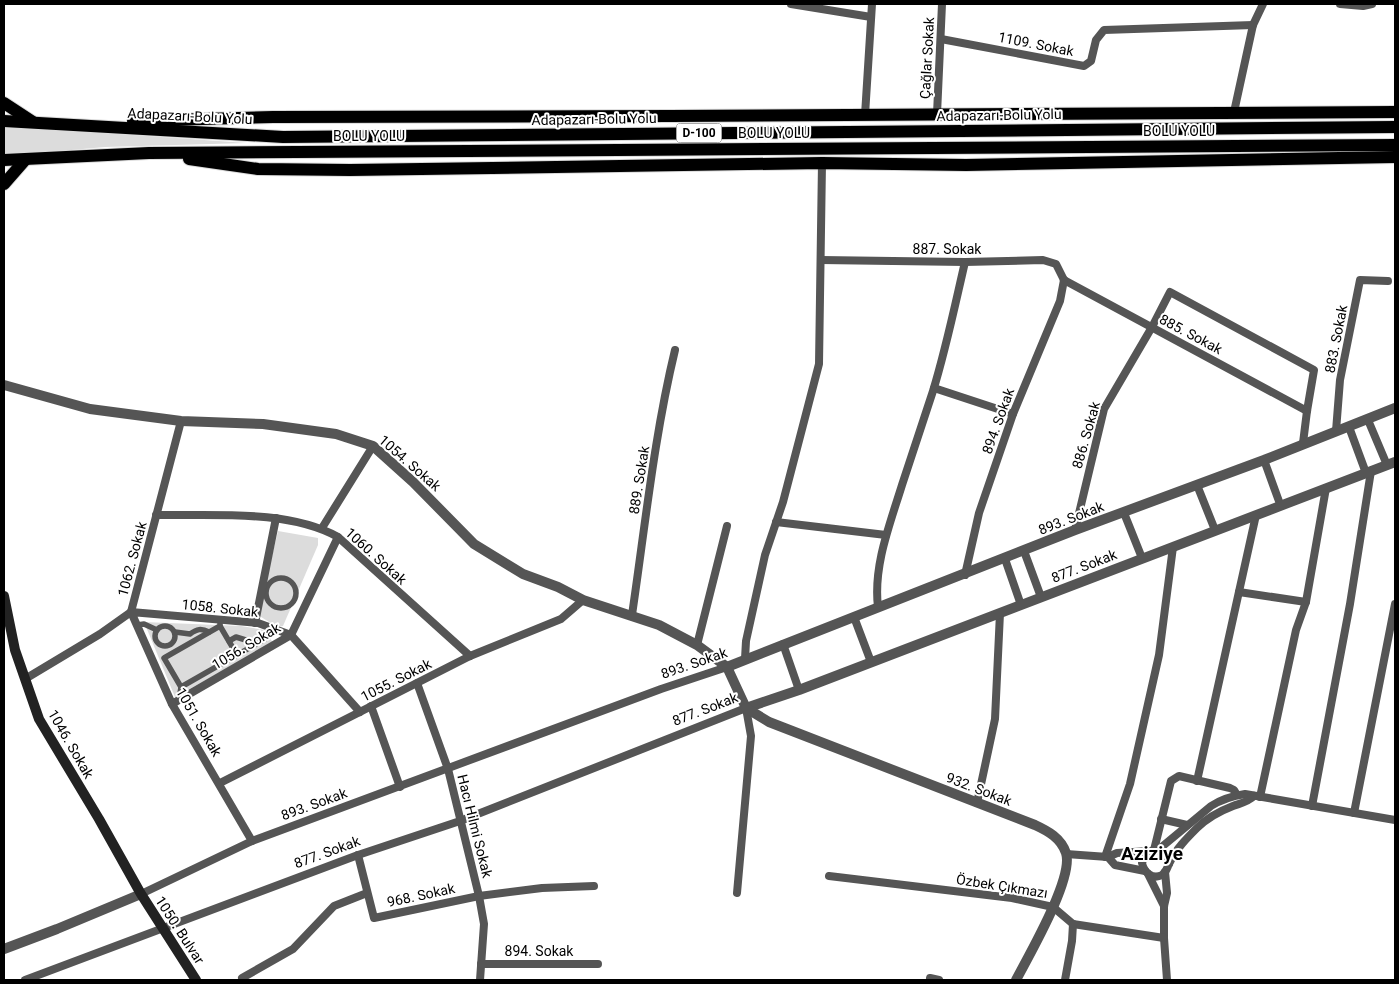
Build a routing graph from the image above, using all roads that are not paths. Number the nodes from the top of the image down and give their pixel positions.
1 (791, 4) edge
2 (872, 4) edge
3 (942, 4) edge
4 (1263, 4) edge
5 (1340, 4) edge
6 (1372, 4) edge
7 (870, 17) junction
8 (1253, 25) junction
9 (941, 40) junction
10 (4, 103) edge
11 (1234, 112) junction
12 (1395, 112) edge
13 (937, 114) junction
14 (865, 115) junction
15 (4, 121) edge
16 (33, 122) junction
17 (91, 125) junction
18 (1395, 127) edge
19 (1395, 145) edge
20 (149, 153) junction
21 (1395, 157) edge
22 (4, 160) edge
23 (24, 160) junction
24 (822, 164) junction
25 (4, 184) edge
26 (821, 260) junction
27 (965, 262) junction
28 (1064, 280) junction
29 (1388, 281) dead end
30 (1152, 327) junction
31 (675, 350) dead end
32 (4, 385) edge
33 (934, 388) junction
34 (1395, 408) edge
35 (1307, 411) junction
36 (1013, 414) junction
37 (1368, 420) junction
38 (181, 421) junction
39 (1349, 427) junction
40 (1336, 431) junction
41 (1303, 444) junction
42 (373, 446) junction
43 (1264, 460) junction
44 (1391, 463) edge
45 (1369, 472) junction
46 (1197, 484) junction
47 (1326, 488) junction
48 (1280, 504) junction
49 (1124, 513) junction
50 (1256, 515) junction
51 (156, 516) junction
52 (276, 518) junction
53 (776, 522) junction
54 (727, 526) dead end
55 (322, 528) junction
56 (1075, 530) junction
57 (1215, 530) junction
58 (886, 535) junction
59 (338, 538) junction
60 (1173, 547) junction
61 (1024, 551) junction
62 (1142, 558) junction
63 (1005, 559) junction
64 (966, 574) junction
65 (264, 589) junction
66 (1239, 592) junction
67 (4, 596) edge
68 (1041, 597) junction
69 (296, 598) junction
70 (583, 600) junction
71 (307, 602) junction
72 (1306, 602) junction
73 (1395, 604) edge
74 (1021, 605) junction
75 (878, 607) junction
76 (131, 612) junction
77 (1000, 613) junction
78 (632, 615) junction
79 (854, 617) junction
80 (220, 623) junction
81 (255, 623) junction
82 (137, 624) junction
83 (157, 630) junction
84 (277, 630) junction
85 (175, 632) junction
86 (209, 632) junction
87 (291, 635) junction
88 (229, 641) junction
89 (261, 641) junction
90 (171, 644) junction
91 (783, 644) junction
92 (697, 645) junction
93 (175, 652) junction
94 (237, 655) junction
95 (470, 656) junction
96 (745, 659) junction
97 (871, 662) junction
98 (727, 667) junction
99 (25, 679) junction
100 (417, 683) junction
101 (181, 687) junction
102 (799, 690) junction
103 (176, 702) junction
104 (371, 706) junction
105 (746, 708) junction
106 (360, 712) junction
107 (448, 769) junction
108 (1197, 781) junction
109 (220, 784) junction
110 (400, 787) junction
111 (1237, 795) junction
112 (1257, 797) junction
113 (977, 803) junction
114 (1312, 806) junction
115 (1354, 813) junction
116 (1162, 818) junction
117 (1395, 820) edge
118 (460, 821) junction
119 (1187, 825) junction
120 (252, 841) junction
121 (1154, 851) junction
122 (1066, 854) junction
123 (358, 855) junction
124 (1106, 857) junction
125 (1169, 864) junction
126 (1165, 872) junction
127 (1147, 873) junction
128 (829, 876) dead end
129 (594, 886) dead end
130 (367, 893) junction
131 (737, 893) dead end
132 (141, 894) junction
133 (479, 896) junction
134 (1164, 906) junction
135 (1053, 907) junction
136 (1073, 924) junction
137 (163, 928) junction
138 (1164, 938) junction
139 (4, 949) edge
140 (480, 964) junction
141 (598, 964) dead end
142 (242, 978) dead end
143 (930, 978) dead end
144 (25, 980) edge
145 (196, 980) edge
146 (480, 980) edge
147 (939, 980) edge
148 (1016, 980) edge
149 (1065, 980) edge
150 (1167, 980) edge

1 - 7 street
2 - 7 street
3 - 9 street, Çağlar Sokak
4 - 8 street
5 - 6 street
7 - 14 street
8 - 9 street, 1109. Sokak
8 - 11 street
9 - 13 street, Çağlar Sokak
10 - 16 highway
11 - 12 highway
11 - 13 highway
13 - 14 highway
14 - 17 highway
15 - 16 highway, Adapazarı-Bolu Yolu / D-100
16 - 17 highway, Adapazarı-Bolu Yolu / D-100
17 - 18 highway, Adapazarı-Bolu Yolu / D-100
19 - 20 highway, BOLU YOLU / D-100
20 - 23 highway, BOLU YOLU / D-100
20 - 24 highway
21 - 24 highway
22 - 23 highway, BOLU YOLU / D-100
23 - 25 highway
24 - 26 street
26 - 27 street, 887. Sokak
26 - 53 street
27 - 28 street, 887. Sokak
27 - 33 street
28 - 30 street, 885. Sokak
28 - 36 street, 894. Sokak
29 - 40 street, 883. Sokak
30 - 35 street, 885. Sokak
30 - 35 street, 886. Sokak
30 - 56 street, 886. Sokak
31 - 78 street, 889. Sokak
32 - 38 street, 1054. Sokak
33 - 36 street
33 - 58 street
34 - 37 street, 893. Sokak
35 - 41 street
36 - 64 street, 894. Sokak
37 - 39 street, 893. Sokak
37 - 44 street
38 - 42 street, 1054. Sokak
38 - 51 street, 1062. Sokak
39 - 40 street, 893. Sokak
39 - 45 street
40 - 41 street, 893. Sokak
41 - 43 street, 893. Sokak
42 - 55 street
42 - 70 street, 1054. Sokak
43 - 46 street, 893. Sokak
43 - 48 street
44 - 45 street, 877. Sokak
45 - 47 street, 877. Sokak
45 - 114 street
46 - 49 street, 893. Sokak
46 - 57 street
47 - 48 street, 877. Sokak
47 - 72 street
48 - 50 street, 877. Sokak
49 - 56 street, 893. Sokak
49 - 62 street
50 - 57 street, 877. Sokak
50 - 66 street
51 - 52 street, 1060. Sokak
51 - 76 street, 1062. Sokak
52 - 55 street, 1060. Sokak
52 - 65 street
53 - 58 street
53 - 96 street
54 - 92 street
55 - 59 street, 1060. Sokak
56 - 61 street, 893. Sokak
57 - 60 street, 877. Sokak
58 - 75 street
59 - 71 street, 1056. Sokak
59 - 95 street, 1060. Sokak
60 - 62 street, 877. Sokak
60 - 124 street
61 - 63 street, 893. Sokak
61 - 68 street
62 - 68 street, 877. Sokak
63 - 64 street, 893. Sokak
63 - 74 street
64 - 75 street, 893. Sokak
65 - 69 street
65 - 69 street
65 - 81 street
66 - 72 street
66 - 108 street
67 - 99 main road, 1046. Sokak
68 - 74 street, 877. Sokak
69 - 71 street
70 - 78 street, 1054. Sokak
70 - 95 street, 1055. Sokak
71 - 87 street, 1056. Sokak
72 - 112 street
73 - 115 street
74 - 77 street, 877. Sokak
75 - 79 street, 893. Sokak
76 - 80 street, 1058. Sokak
76 - 82 street, 1051. Sokak
76 - 99 street, 1062. Sokak
77 - 97 street, 877. Sokak
77 - 113 street
78 - 92 street, 1054. Sokak
79 - 91 street, 893. Sokak
79 - 97 street
80 - 81 street, 1058. Sokak
80 - 86 street
80 - 88 street
81 - 84 street, 1058. Sokak
82 - 83 street
82 - 103 street, 1051. Sokak
83 - 85 street
83 - 90 street
84 - 87 street, 1058. Sokak
84 - 89 street
85 - 86 street
85 - 90 street
86 - 93 street
87 - 103 street, 1056. Sokak
87 - 106 street, 1058. Sokak
88 - 89 street
88 - 94 street
89 - 94 street
90 - 93 street
91 - 96 street, 893. Sokak
91 - 102 street
92 - 98 street, 1054. Sokak
93 - 101 street
94 - 101 street
95 - 100 street, 1055. Sokak
96 - 98 street, 893. Sokak
97 - 102 street, 877. Sokak
98 - 105 street
98 - 107 street, 893. Sokak
99 - 132 main road, 1046. Sokak
100 - 104 street, 1055. Sokak
100 - 107 street, Hacı Hilmi Sokak
101 - 103 street
102 - 105 street, 877. Sokak
103 - 109 street, 1051. Sokak
104 - 106 street, 1055. Sokak
104 - 110 street
105 - 113 street, 932. Sokak
105 - 118 street, 877. Sokak
105 - 131 street
106 - 109 street, 1055. Sokak
107 - 110 street, 893. Sokak
107 - 118 street, Hacı Hilmi Sokak
108 - 111 street
108 - 116 street
109 - 120 street, 1051. Sokak
110 - 120 street, 893. Sokak
111 - 112 street
111 - 119 street
112 - 114 street
112 - 125 street
113 - 122 street, 932. Sokak
114 - 115 street
115 - 117 street
116 - 119 street
116 - 121 street
118 - 123 street, 877. Sokak
118 - 133 street, Hacı Hilmi Sokak
119 - 121 street
120 - 132 street, 893. Sokak
121 - 124 street
121 - 125 street
121 - 127 street
122 - 124 street
122 - 135 street
123 - 130 street, 968. Sokak
123 - 137 street, 877. Sokak
124 - 127 street
125 - 126 street
126 - 127 street
126 - 134 street
127 - 134 street
128 - 135 street, Özbek Çıkmazı
129 - 133 street
130 - 133 street, 968. Sokak
130 - 142 street
132 - 137 main road, 1050. Bulvar
132 - 139 street, 893. Sokak
133 - 140 street, Hacı Hilmi Sokak
134 - 138 street
135 - 136 street, Özbek Çıkmazı
135 - 148 street
136 - 138 street
136 - 149 street
137 - 144 street, 877. Sokak
137 - 145 main road, 1050. Bulvar
138 - 150 street
140 - 141 street, 894. Sokak
140 - 146 street, Hacı Hilmi Sokak
143 - 147 street

